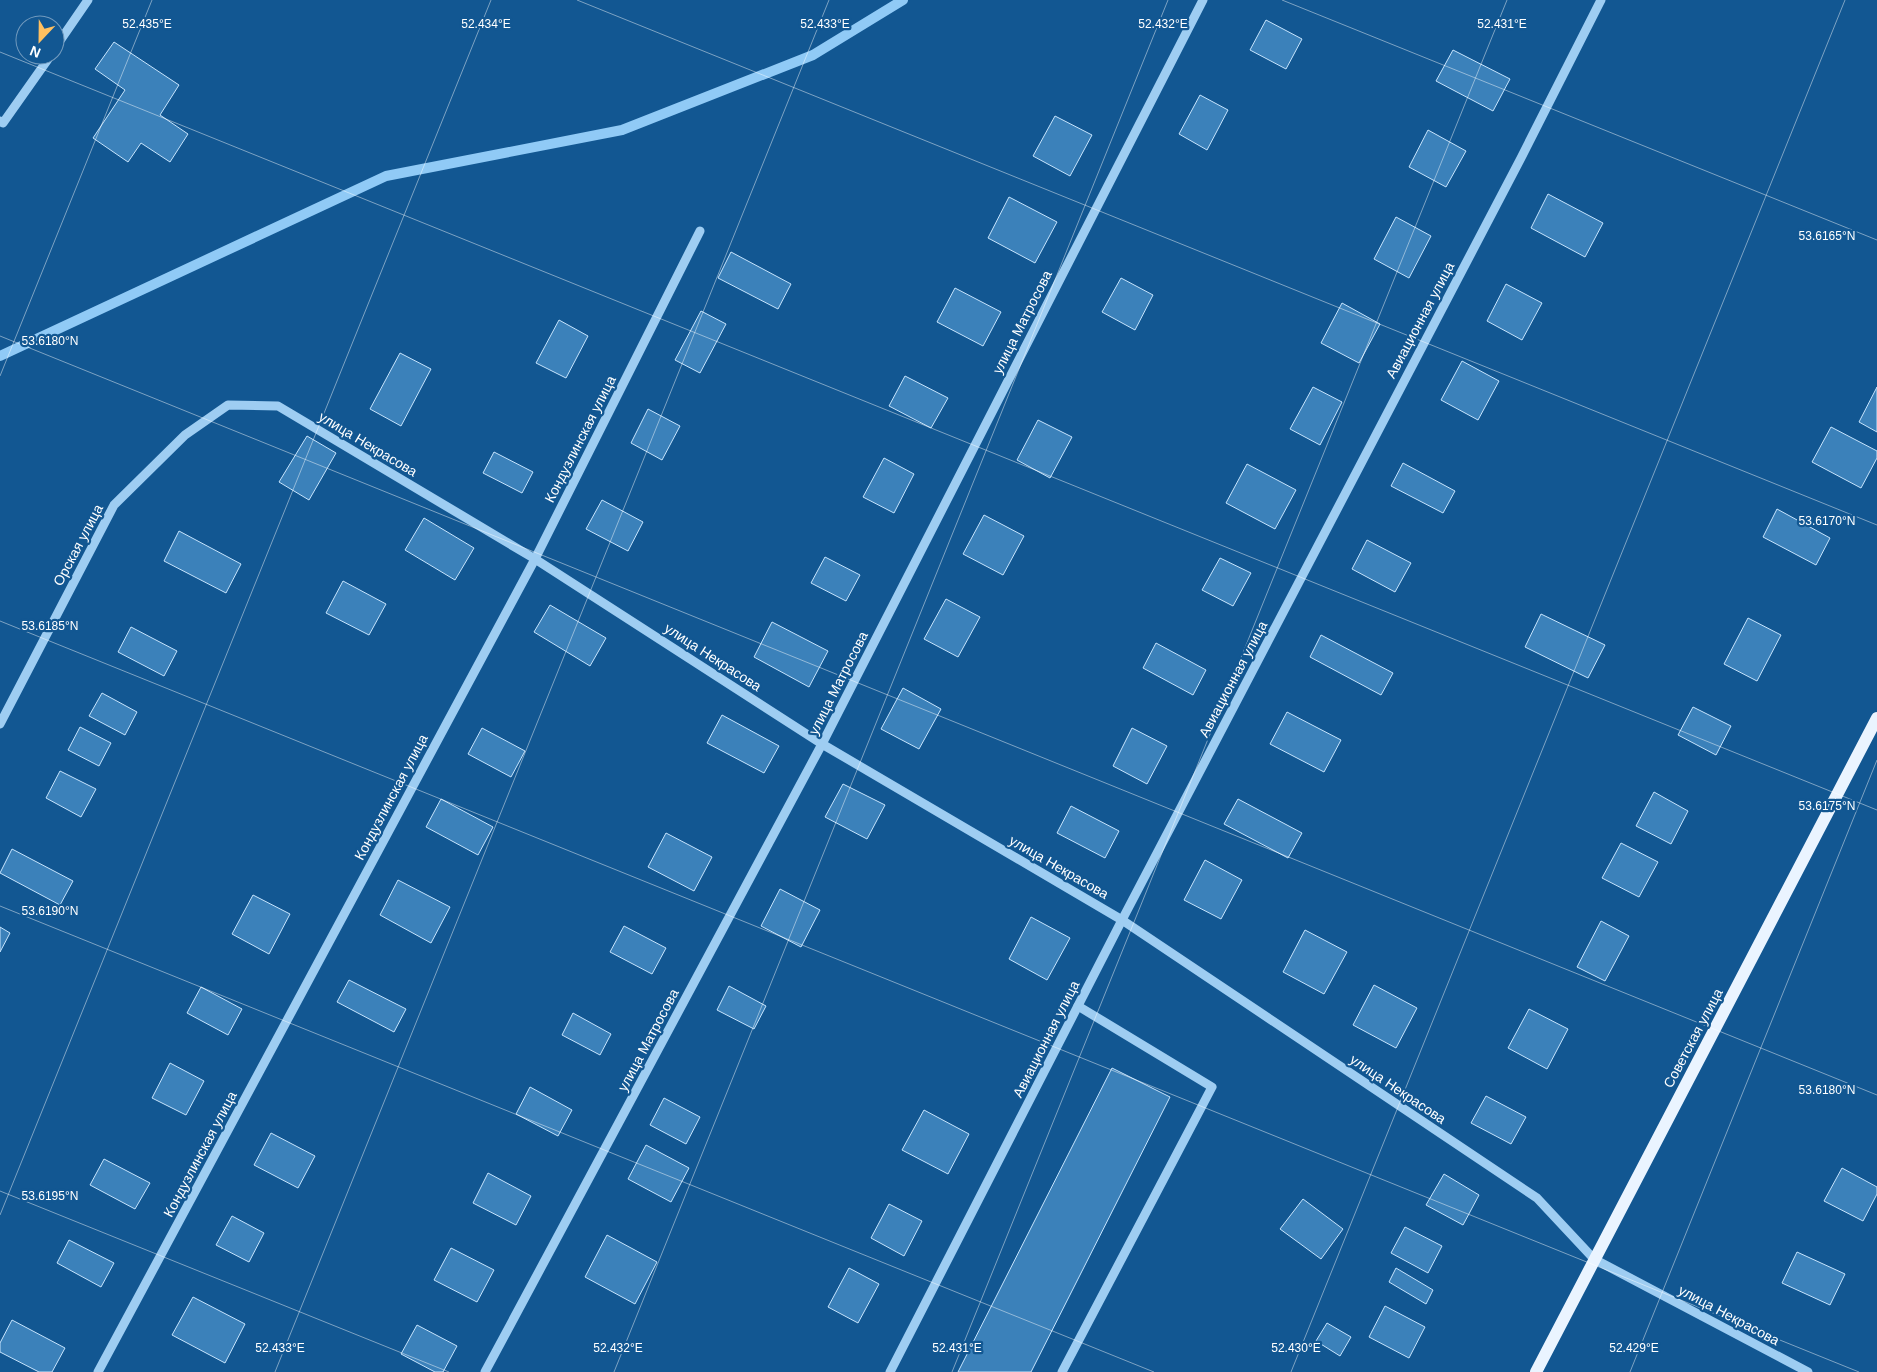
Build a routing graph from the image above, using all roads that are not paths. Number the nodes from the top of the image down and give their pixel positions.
1 (88, 0) edge
2 (1203, 0) edge
3 (1602, 0) edge
4 (65, 33) edge
5 (43, 65) edge
6 (0, 121) edge
7 (700, 231) dead end
8 (278, 406) joint
9 (535, 559) junction
10 (1877, 718) edge
11 (0, 724) edge
12 (822, 744) junction
13 (1122, 920) junction
14 (1078, 1006) junction
15 (1594, 1259) junction
16 (98, 1372) edge
17 (485, 1372) edge
18 (890, 1372) edge
19 (1062, 1372) edge
20 (1536, 1372) edge
21 (1808, 1372) edge

1 - 4 street
2 - 12 street, улица Матросова
3 - 13 street, Авиационная улица
5 - 6 street
7 - 9 street, Кондузлинская улица
8 - 9 street, улица Некрасова
8 - 11 street, Орская улица
9 - 12 street, улица Некрасова
9 - 16 street, Кондузлинская улица
10 - 15 main road, Советская улица
12 - 13 street, улица Некрасова
12 - 17 street, улица Матросова
13 - 14 street, Авиационная улица
13 - 15 street, улица Некрасова
14 - 18 street, Авиационная улица
14 - 19 street
15 - 20 main road, Советская улица
15 - 21 street, улица Некрасова

